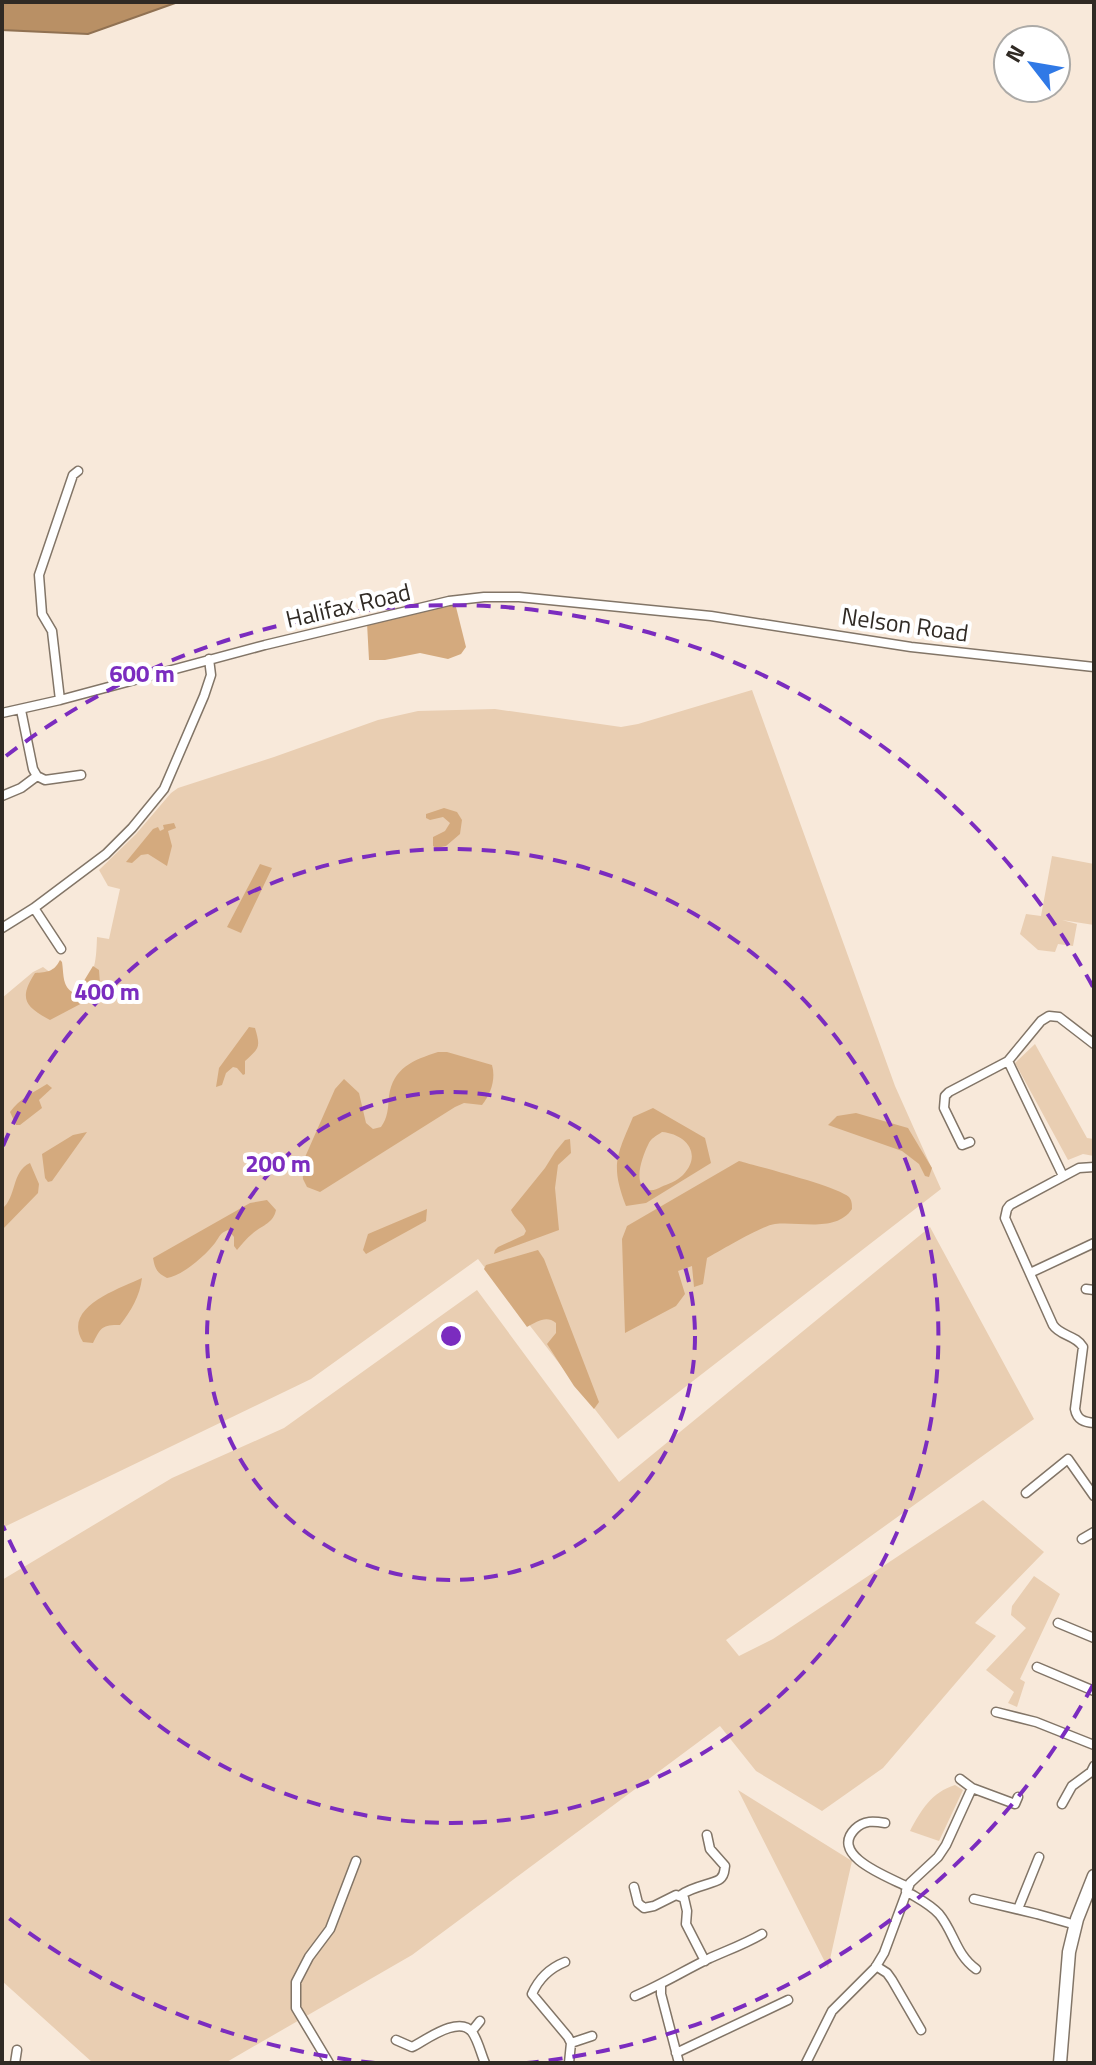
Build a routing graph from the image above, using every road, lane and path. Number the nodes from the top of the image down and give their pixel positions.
1 (78, 471) dead end
2 (711, 616) joint
3 (209, 659) junction
4 (1094, 667) edge
5 (60, 700) junction
6 (21, 710) junction
7 (2, 713) edge
8 (81, 775) dead end
9 (37, 776) junction
10 (2, 796) edge
11 (34, 908) junction
12 (2, 928) edge
13 (61, 949) dead end
14 (1094, 1044) edge
15 (1008, 1061) junction
16 (963, 1145) dead end
17 (1094, 1167) edge
18 (1063, 1176) junction
19 (1094, 1243) edge
20 (1030, 1273) junction
21 (1094, 1423) edge
22 (1026, 1493) dead end
23 (1094, 1496) edge
24 (1094, 1532) edge
25 (1082, 1539) dead end
26 (1058, 1623) dead end
27 (1094, 1638) edge
28 (1037, 1667) dead end
29 (1094, 1691) edge
30 (996, 1712) dead end
31 (1094, 1745) edge
32 (1094, 1766) edge
33 (960, 1779) dead end
34 (972, 1788) junction
35 (1061, 1798) dead end
36 (1015, 1804) dead end
37 (885, 1823) dead end
38 (707, 1835) dead end
39 (1039, 1857) dead end
40 (356, 1861) dead end
41 (1093, 1880) edge
42 (634, 1887) dead end
43 (907, 1889) junction
44 (681, 1895) junction
45 (974, 1899) dead end
46 (1018, 1909) junction
47 (1076, 1925) junction
48 (762, 1934) dead end
49 (705, 1961) junction
50 (565, 1962) dead end
51 (876, 1966) junction
52 (976, 1969) dead end
53 (661, 1984) junction
54 (532, 1994) junction
55 (521, 1995) dead end
56 (635, 1996) dead end
57 (788, 2000) dead end
58 (480, 2021) dead end
59 (916, 2026) dead end
60 (472, 2031) junction
61 (592, 2036) dead end
62 (396, 2040) dead end
63 (571, 2043) junction
64 (17, 2050) dead end
65 (676, 2053) junction
66 (15, 2063) edge
67 (329, 2063) edge
68 (485, 2063) edge
69 (569, 2063) edge
70 (679, 2063) edge
71 (806, 2063) edge
72 (1060, 2063) edge

1 - 5 street
2 - 3 street, Halifax Road
2 - 4 street, Nelson Road
3 - 5 street, Halifax Road
3 - 11 street
5 - 6 street, Halifax Road
6 - 7 street, Halifax Road
6 - 9 street
8 - 9 street
9 - 10 street
11 - 12 street
11 - 13 street
14 - 15 street
15 - 16 street
15 - 18 street
17 - 18 street
18 - 20 street
19 - 20 street
20 - 21 street
22 - 23 street
24 - 25 street
26 - 27 street
28 - 29 street
30 - 31 street
32 - 35 street
33 - 34 street
34 - 36 street
34 - 43 street
37 - 43 street
38 - 44 street
39 - 46 street
40 - 67 street
41 - 47 street
42 - 44 street
43 - 51 street
43 - 52 street
44 - 49 street
45 - 46 street
46 - 47 street
47 - 72 street
48 - 49 street
49 - 53 street
50 - 54 street
51 - 59 street
51 - 71 street
53 - 56 street
53 - 65 street
54 - 55 street
54 - 63 street
57 - 65 street
58 - 60 street
60 - 62 street
60 - 68 street
61 - 63 street
63 - 69 street
64 - 66 street
65 - 70 street

